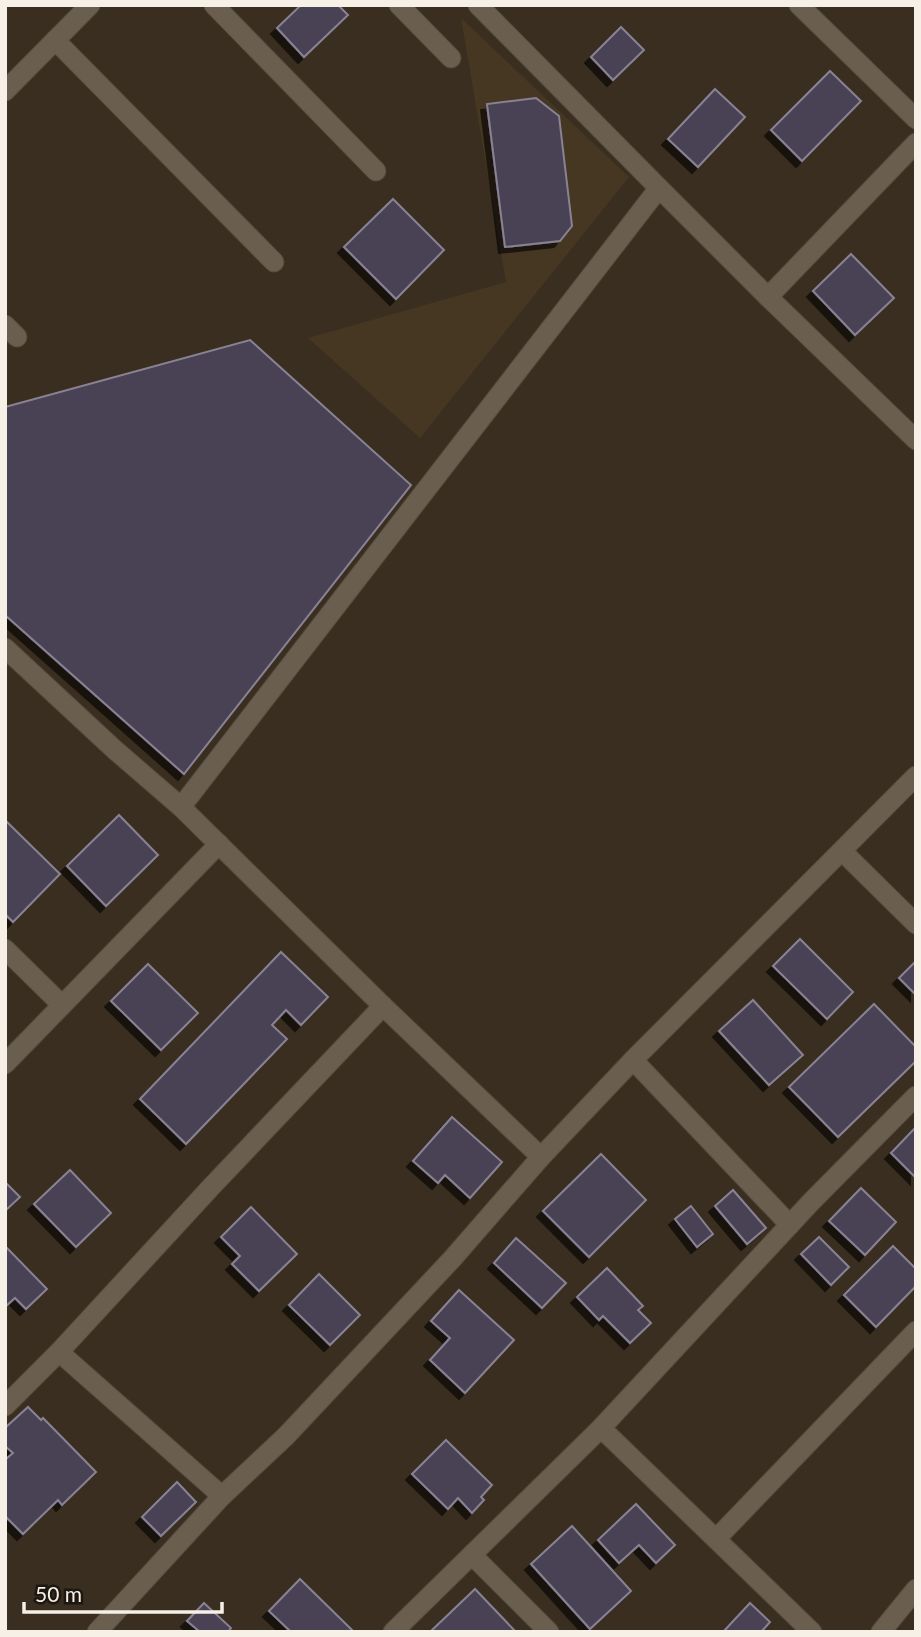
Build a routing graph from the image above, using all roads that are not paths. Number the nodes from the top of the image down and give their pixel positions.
1 (90, 5) edge
2 (214, 5) edge
3 (399, 5) edge
4 (478, 5) edge
5 (799, 5) edge
6 (55, 40) junction
7 (451, 58) dead end
8 (5, 91) edge
9 (916, 119) edge
10 (916, 143) edge
11 (376, 171) dead end
12 (659, 188) junction
13 (274, 262) dead end
14 (768, 297) junction
15 (916, 440) edge
16 (5, 648) edge
17 (916, 776) edge
18 (181, 807) junction
19 (219, 844) junction
20 (842, 851) junction
21 (916, 924) edge
22 (5, 949) edge
23 (62, 1005) junction
24 (383, 1006) junction
25 (633, 1060) junction
26 (5, 1064) edge
27 (916, 1096) edge
28 (541, 1157) junction
29 (790, 1225) junction
30 (916, 1331) edge
31 (59, 1352) junction
32 (5, 1406) edge
33 (601, 1428) junction
34 (222, 1496) junction
35 (716, 1539) junction
36 (472, 1555) junction
37 (916, 1589) edge
38 (97, 1632) edge
39 (393, 1632) edge
40 (549, 1632) edge
41 (812, 1632) edge
42 (881, 1632) edge

1 - 6 street
2 - 11 street
3 - 7 street
4 - 12 street
5 - 9 street
6 - 8 street
6 - 13 street
10 - 14 street
12 - 14 street
12 - 18 street
14 - 15 street
16 - 18 street
17 - 20 street
18 - 19 street
19 - 23 street
19 - 24 street
20 - 21 street
20 - 25 street
22 - 23 street
23 - 26 street
24 - 28 street
24 - 31 street
25 - 28 street
25 - 29 street
27 - 29 street
28 - 34 street
29 - 33 street
30 - 35 street
31 - 32 street
31 - 34 street
33 - 35 street
33 - 36 street
34 - 38 street
35 - 41 street
36 - 39 street
36 - 40 street
37 - 42 street

